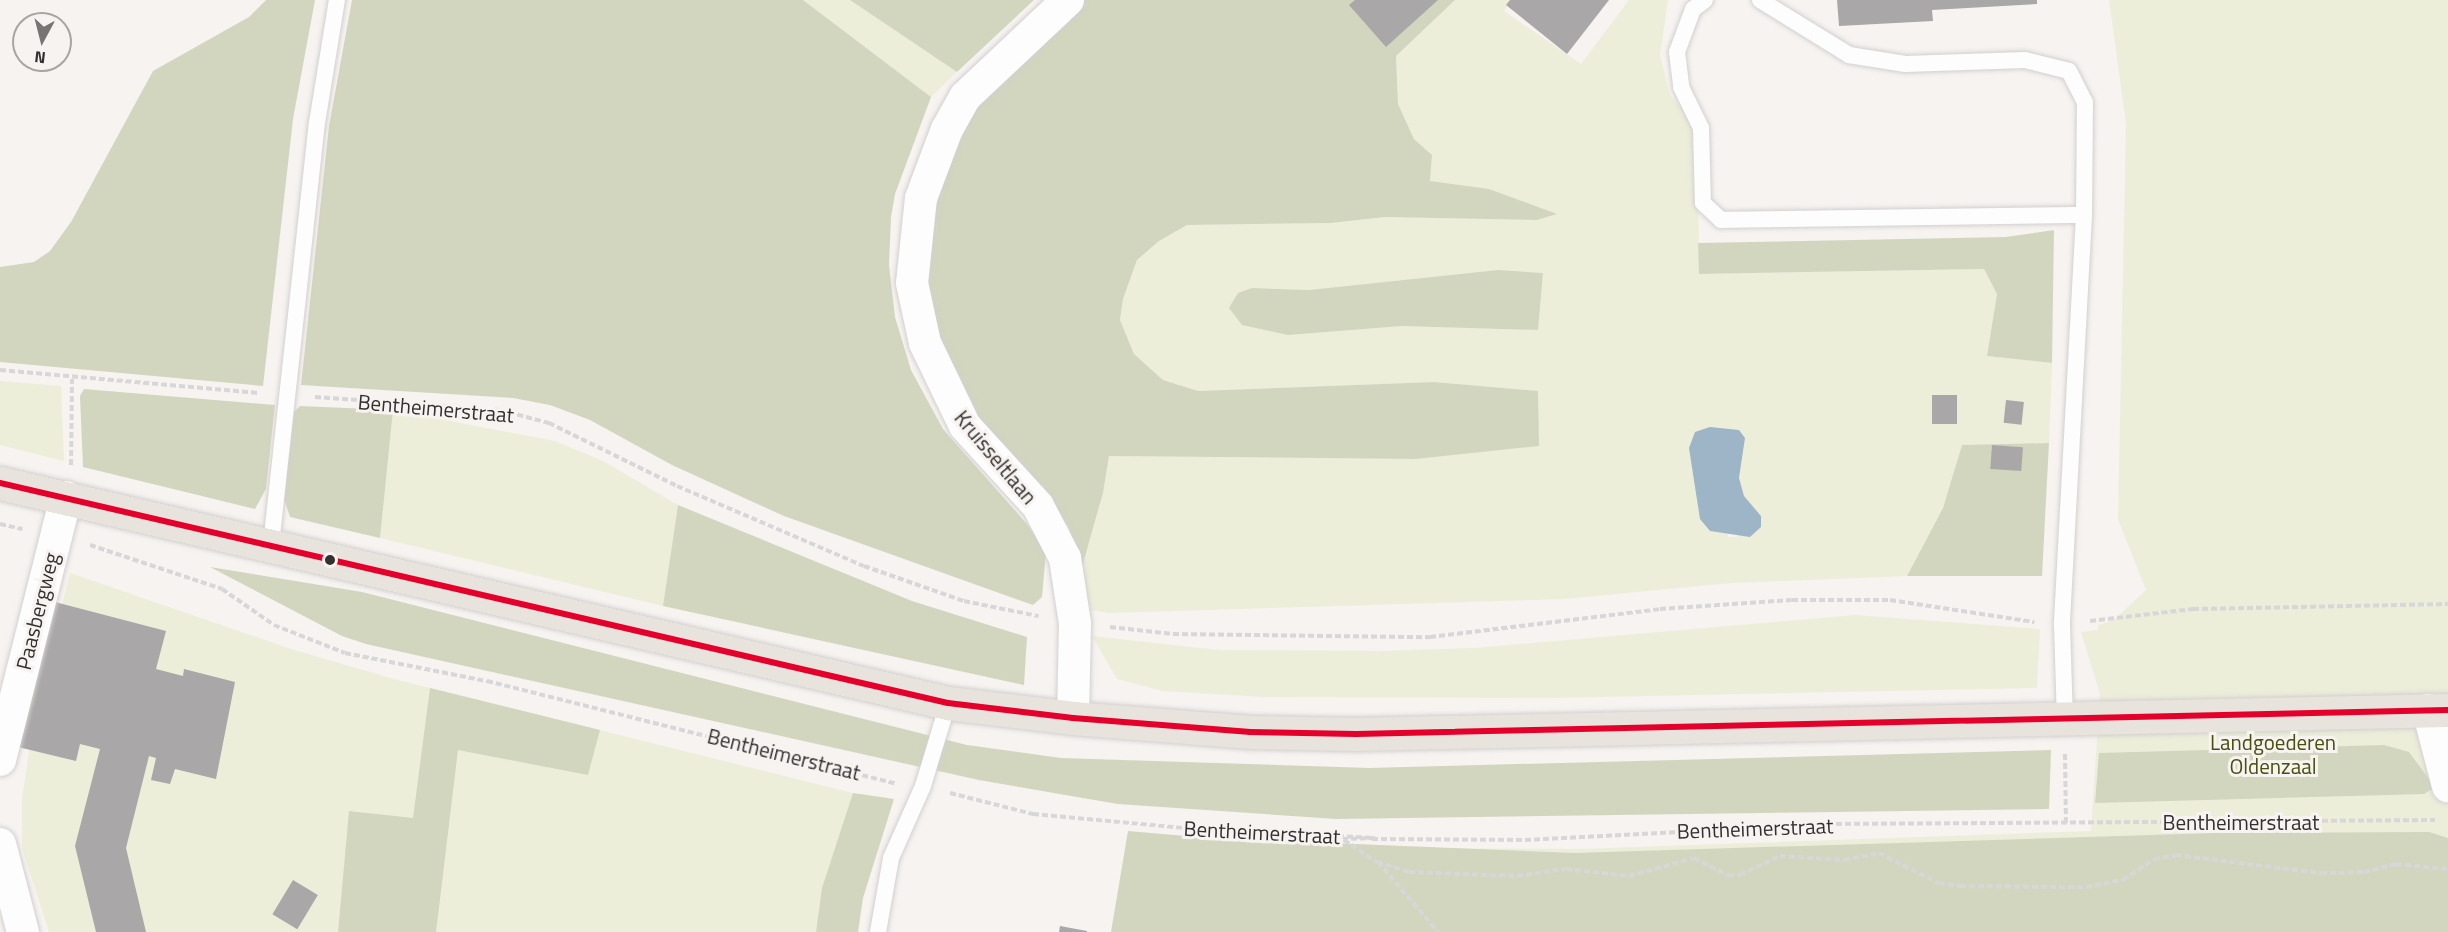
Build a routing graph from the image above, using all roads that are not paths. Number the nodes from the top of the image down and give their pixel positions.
1 (337, 0) edge
2 (1068, 0) edge
3 (1705, 0) edge
4 (1760, 0) edge
5 (2084, 215) junction
6 (0, 483) edge
7 (66, 497) junction
8 (271, 545) junction
9 (948, 703) junction
10 (2438, 710) edge
11 (1073, 718) junction
12 (2065, 718) junction
13 (0, 760) edge
14 (2448, 786) edge
15 (0, 844) edge
16 (23, 932) edge
17 (878, 932) edge

1 - 8 lane
2 - 11 street, Kruisseltlaan
3 - 5 lane
4 - 5 lane
5 - 12 lane
6 - 7 main road
7 - 8 main road
7 - 13 street, Paasbergweg
8 - 9 main road
9 - 11 main road
9 - 17 lane
10 - 12 main road
10 - 14 street
11 - 12 main road
15 - 16 street

